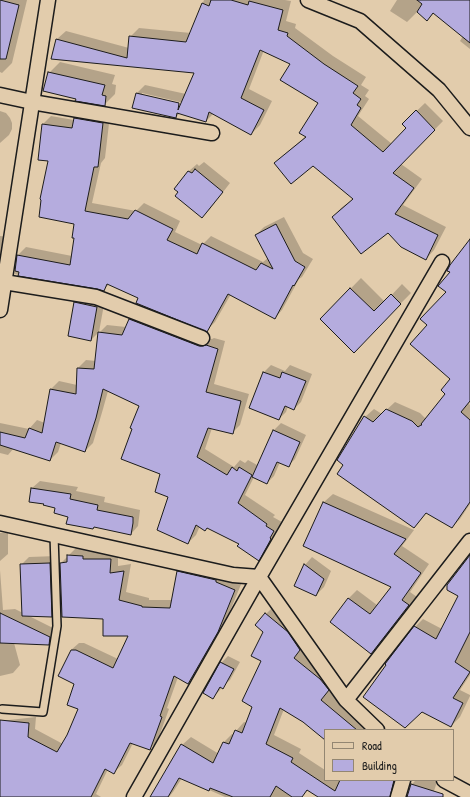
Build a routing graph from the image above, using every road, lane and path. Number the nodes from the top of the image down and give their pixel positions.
1 (48, 0) edge
2 (308, 0) edge
3 (0, 95) edge
4 (32, 102) junction
5 (470, 128) edge
6 (212, 133) dead end
7 (442, 262) dead end
8 (4, 282) junction
9 (0, 310) edge
10 (202, 338) dead end
11 (0, 523) edge
12 (54, 535) junction
13 (470, 541) edge
14 (259, 577) junction
15 (346, 700) junction
16 (2, 709) dead end
17 (376, 729) edge
18 (403, 781) edge
19 (446, 781) edge
20 (470, 794) edge
21 (134, 797) edge
22 (398, 797) edge

1 - 4 street
2 - 5 street
3 - 4 street
4 - 6 street
4 - 8 street
7 - 14 street
8 - 9 street
8 - 10 street
11 - 12 street
12 - 14 street
12 - 16 lane
13 - 15 street
14 - 15 street
14 - 21 street
15 - 17 street
18 - 22 street
19 - 20 street

